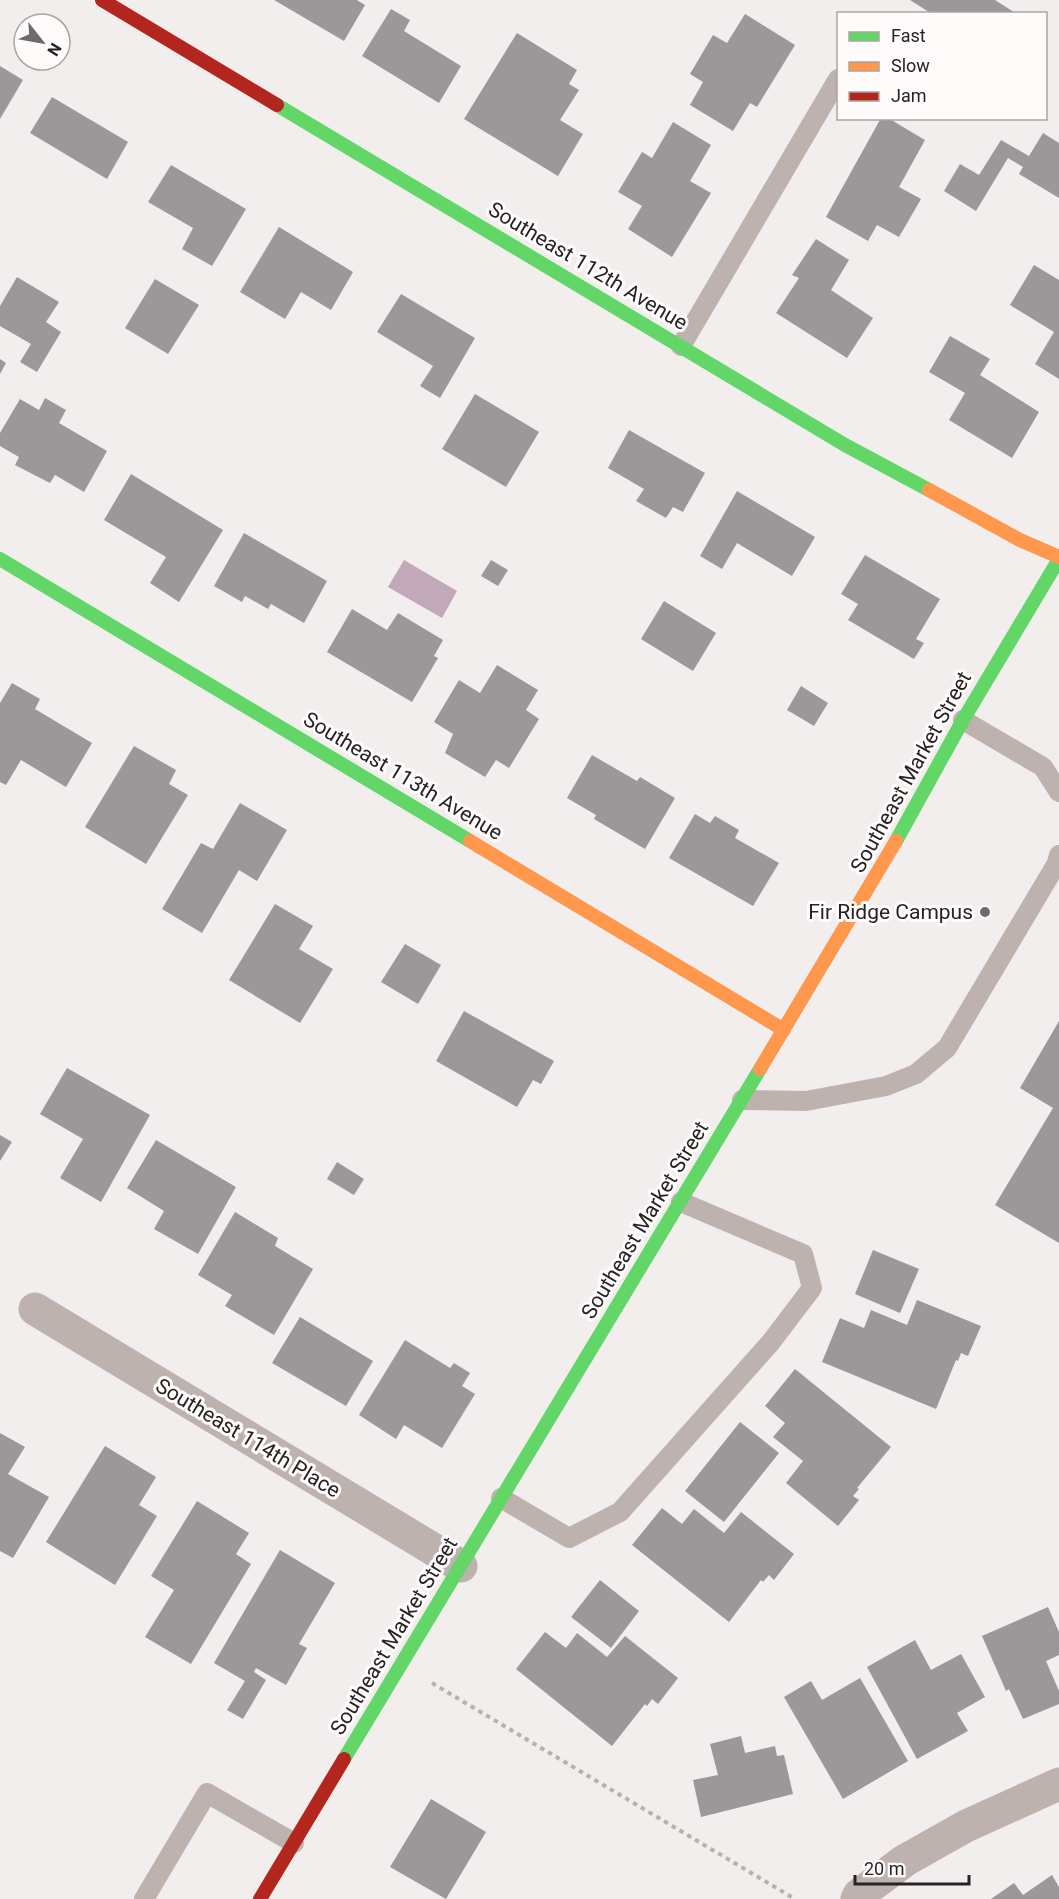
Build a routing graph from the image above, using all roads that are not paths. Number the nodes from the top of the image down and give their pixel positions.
1 (102, 0) edge
2 (837, 81) edge
3 (681, 346) junction
4 (1059, 558) edge
5 (0, 559) edge
6 (963, 720) junction
7 (1051, 763) edge
8 (1059, 792) edge
9 (1059, 855) edge
10 (784, 1030) junction
11 (742, 1100) junction
12 (681, 1202) junction
13 (35, 1309) dead end
14 (501, 1498) junction
15 (461, 1566) junction
16 (1059, 1784) edge
17 (294, 1843) junction
18 (144, 1899) edge
19 (260, 1899) edge
20 (857, 1899) edge

1 - 3 street, Southeast 112th Avenue
2 - 3 lane
3 - 4 street, Southeast 112th Avenue
4 - 6 street, Southeast Market Street
5 - 10 street, Southeast 113th Avenue
6 - 7 lane
6 - 10 street, Southeast Market Street
7 - 8 lane
9 - 11 lane
10 - 11 street, Southeast Market Street
11 - 12 street, Southeast Market Street
12 - 14 street, Southeast Market Street
12 - 14 lane
13 - 15 street, Southeast 114th Place
14 - 15 street, Southeast Market Street
15 - 17 street, Southeast Market Street
16 - 20 street
17 - 18 lane
17 - 19 street, Southeast Market Street

